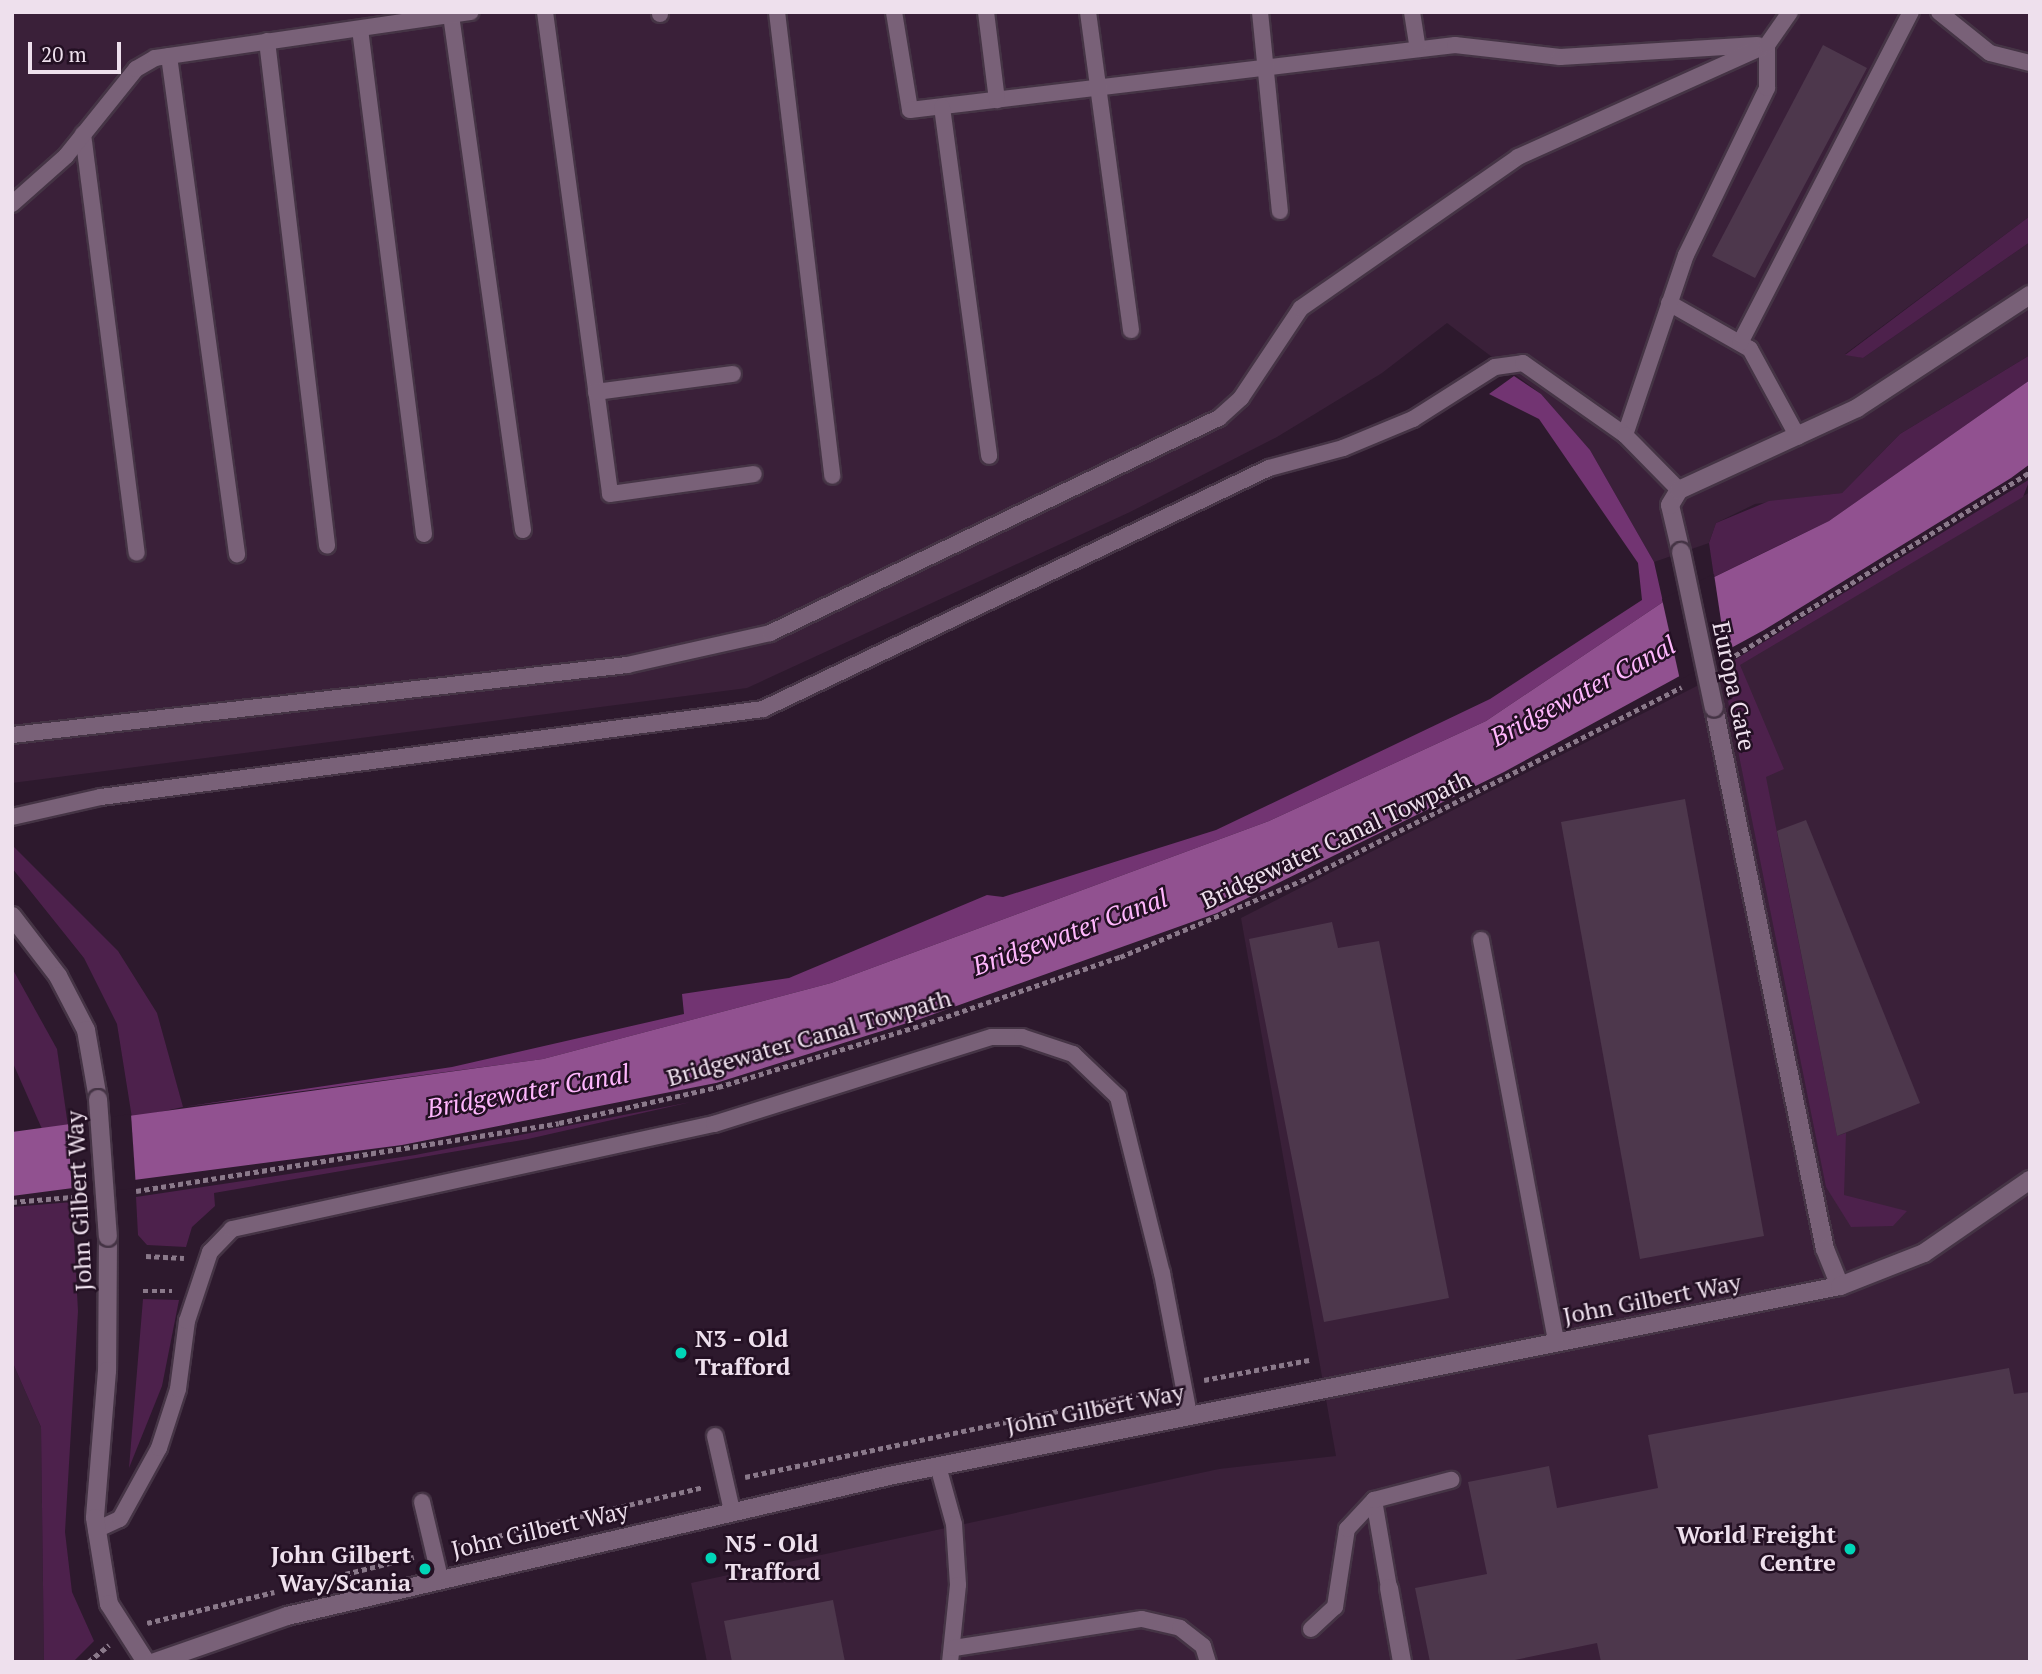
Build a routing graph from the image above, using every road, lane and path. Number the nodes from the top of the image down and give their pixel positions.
1 (471, 12) edge
2 (545, 12) edge
3 (777, 12) edge
4 (894, 12) edge
5 (986, 12) edge
6 (1088, 12) edge
7 (1260, 12) edge
8 (1412, 12) edge
9 (1790, 12) edge
10 (1912, 12) edge
11 (1939, 12) edge
12 (451, 15) junction
13 (360, 29) junction
14 (267, 41) junction
15 (1768, 45) junction
16 (1418, 49) junction
17 (169, 56) junction
18 (2030, 63) edge
19 (1267, 68) junction
20 (1099, 88) junction
21 (997, 100) junction
22 (942, 107) junction
23 (83, 134) junction
24 (12, 204) edge
25 (1280, 211) dead end
26 (2030, 295) edge
27 (1669, 303) junction
28 (1131, 330) dead end
29 (1740, 343) junction
30 (733, 374) dead end
31 (596, 392) junction
32 (1625, 435) junction
33 (1798, 437) junction
34 (989, 456) dead end
35 (2030, 472) edge
36 (754, 474) dead end
37 (832, 476) dead end
38 (1679, 490) junction
39 (523, 530) dead end
40 (424, 534) dead end
41 (327, 545) dead end
42 (137, 553) dead end
43 (237, 554) dead end
44 (1727, 661) dead end
45 (1681, 687) dead end
46 (12, 735) edge
47 (12, 817) edge
48 (12, 916) edge
49 (1482, 940) dead end
50 (2030, 1180) edge
51 (136, 1191) dead end
52 (72, 1197) dead end
53 (12, 1202) edge
54 (146, 1256) dead end
55 (185, 1258) dead end
56 (1840, 1286) junction
57 (144, 1291) dead end
58 (180, 1291) dead end
59 (1556, 1342) junction
60 (1189, 1415) junction
61 (715, 1436) dead end
62 (938, 1466) junction
63 (1451, 1480) dead end
64 (1374, 1500) junction
65 (422, 1502) dead end
66 (732, 1511) junction
67 (96, 1530) junction
68 (440, 1578) junction
69 (1389, 1588) joint
70 (1311, 1629) dead end
71 (952, 1655) edge
72 (146, 1662) edge
73 (155, 1662) edge
74 (1208, 1662) edge
75 (1402, 1662) edge

1 - 12 lane
2 - 31 lane
3 - 37 lane
4 - 22 lane
5 - 21 lane
6 - 20 lane
7 - 19 lane
8 - 16 lane
9 - 15 lane
10 - 29 lane
11 - 18 lane
12 - 13 lane
12 - 39 lane
13 - 14 lane
13 - 40 lane
14 - 17 lane
14 - 41 lane
15 - 16 lane
15 - 27 lane
15 - 46 lane
16 - 19 lane
17 - 23 lane
17 - 43 lane
19 - 20 lane
19 - 25 lane
20 - 21 lane
20 - 28 lane
21 - 22 lane
22 - 34 lane
23 - 24 lane
23 - 42 lane
26 - 33 street
27 - 29 lane
27 - 32 lane
29 - 33 lane
30 - 31 lane
31 - 36 lane
32 - 38 lane
32 - 47 lane
33 - 38 street
35 - 44 path
38 - 56 street, Europa Gate, bridge
45 - 51 path, Bridgewater Canal Towpath
48 - 67 street, John Gilbert Way, bridge
49 - 59 lane
50 - 56 street, John Gilbert Way
52 - 53 path
54 - 55 path
56 - 59 street, John Gilbert Way
57 - 58 path
59 - 60 street, John Gilbert Way
60 - 62 street, John Gilbert Way
60 - 67 lane
61 - 66 lane
62 - 66 street, John Gilbert Way
62 - 71 lane
63 - 64 lane
64 - 69 lane
64 - 70 lane
65 - 68 lane
66 - 68 street, John Gilbert Way
67 - 72 street, John Gilbert Way
68 - 73 street, John Gilbert Way
69 - 75 street
71 - 74 lane

